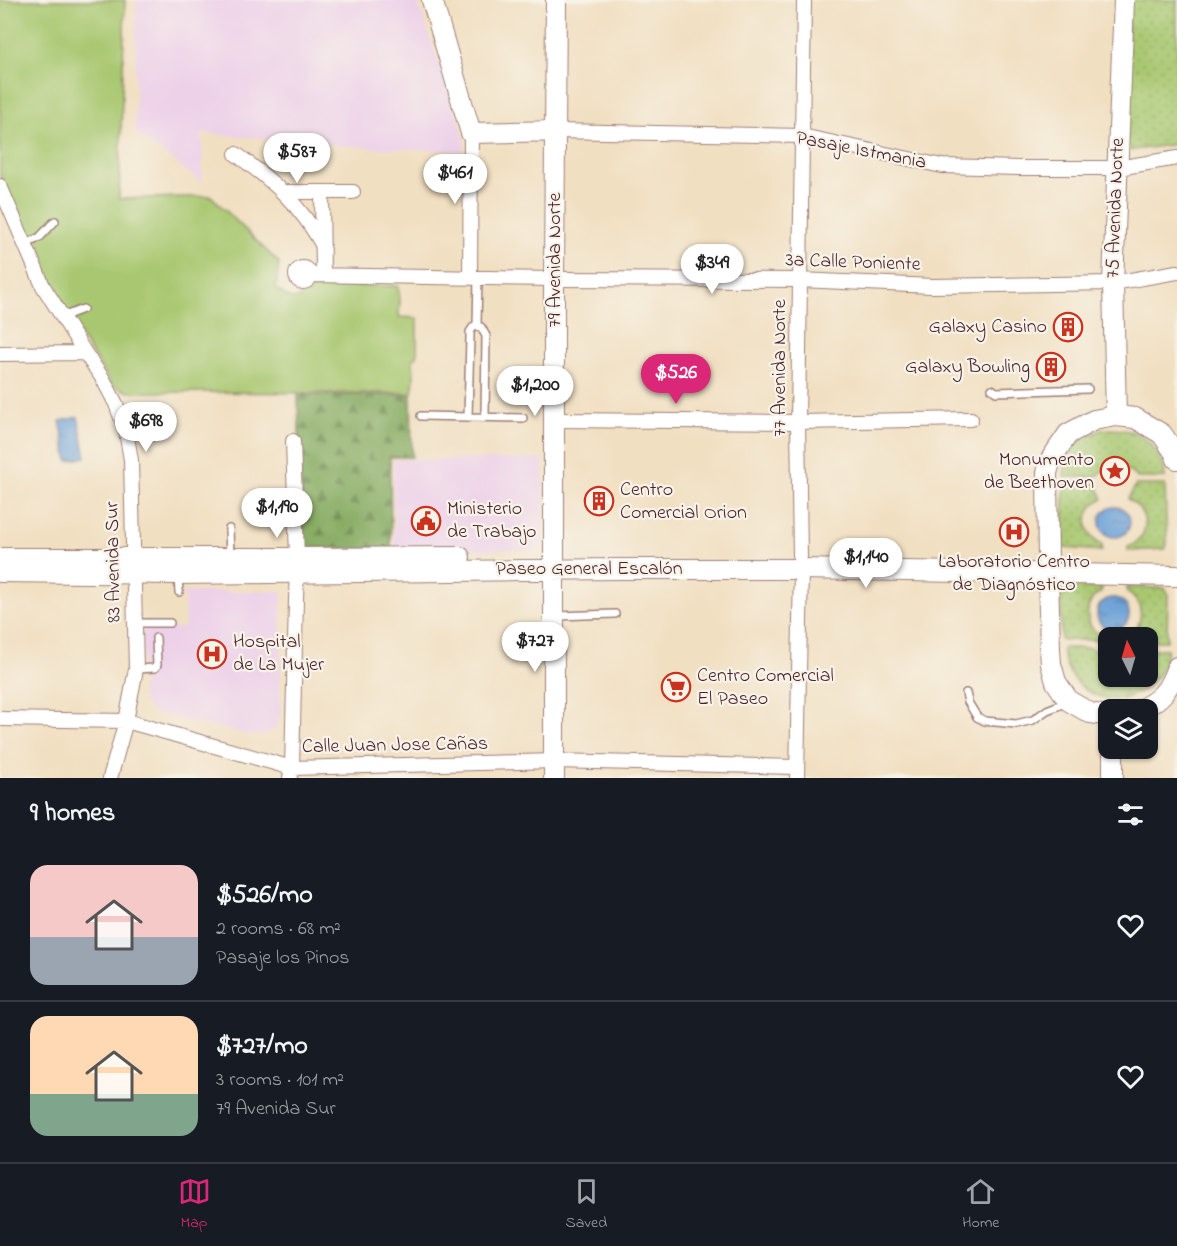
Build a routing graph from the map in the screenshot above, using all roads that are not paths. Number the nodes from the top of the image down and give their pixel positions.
1 (432, 0) edge
2 (556, 0) edge
3 (804, 0) edge
4 (1124, 0) edge
5 (556, 131) junction
6 (471, 133) junction
7 (802, 136) junction
8 (236, 154) dead end
9 (1177, 158) edge
10 (1118, 168) junction
11 (0, 186) edge
12 (284, 192) junction
13 (322, 192) junction
14 (354, 192) dead end
15 (56, 221) dead end
16 (25, 245) junction
17 (323, 246) junction
18 (1177, 272) edge
19 (474, 277) junction
20 (554, 279) junction
21 (800, 280) junction
22 (1113, 284) junction
23 (83, 309) dead end
24 (62, 317) junction
25 (477, 325) junction
26 (85, 353) junction
27 (0, 354) edge
28 (992, 389) dead end
29 (1088, 389) dead end
30 (421, 416) dead end
31 (1116, 416) junction
32 (468, 417) junction
33 (485, 417) junction
34 (523, 418) dead end
35 (971, 419) dead end
36 (554, 420) junction
37 (798, 422) junction
38 (293, 441) dead end
39 (1177, 459) edge
40 (278, 498) dead end
41 (296, 498) junction
42 (230, 529) dead end
43 (0, 558) edge
44 (230, 558) junction
45 (554, 562) junction
46 (800, 563) junction
47 (1177, 563) edge
48 (134, 566) junction
49 (297, 566) junction
50 (1048, 567) junction
51 (0, 572) edge
52 (1177, 576) edge
53 (615, 614) dead end
54 (554, 616) junction
55 (135, 623) junction
56 (170, 623) dead end
57 (156, 638) dead end
58 (1177, 667) edge
59 (136, 669) junction
60 (1172, 687) edge
61 (966, 693) dead end
62 (1158, 699) edge
63 (1069, 701) junction
64 (1098, 714) edge
65 (0, 718) edge
66 (126, 720) junction
67 (1113, 759) edge
68 (554, 770) edge
69 (291, 773) edge
70 (797, 773) edge
71 (110, 778) edge
72 (1113, 778) edge

1 - 6 main road
2 - 5 main road, 79 Avenida Norte
3 - 7 street, 77 Avenida Norte
4 - 10 main road, 75 Avenida Norte
5 - 6 main road, Pasaje Istmania
5 - 7 street, Pasaje Istmania
5 - 20 main road, 79 Avenida Norte
6 - 19 street
7 - 10 street, Pasaje Istmania
7 - 21 street, 77 Avenida Norte
8 - 12 street
9 - 10 street, Pasaje Istmania
10 - 22 main road, 75 Avenida Norte
11 - 16 street, 83 Avenida Sur
12 - 13 street
12 - 17 street
13 - 14 street
13 - 17 street
15 - 16 lane
16 - 24 street, 83 Avenida Sur
17 - 19 street, 3a Calle Poniente
18 - 22 street, 3a Calle Poniente
19 - 20 street, 3a Calle Poniente
19 - 25 lane
20 - 21 street, 3a Calle Poniente
20 - 36 main road, 79 Avenida Norte
21 - 22 street, 3a Calle Poniente
21 - 37 street, 77 Avenida Norte
22 - 31 main road, 75 Avenida Norte
23 - 24 lane
24 - 26 street, 83 Avenida Sur
25 - 32 lane
25 - 33 lane
26 - 27 street
26 - 48 street, 83 Avenida Sur
28 - 29 lane
30 - 32 lane
31 - 39 main road
31 - 50 main road
32 - 33 lane
33 - 34 lane
35 - 37 street
36 - 37 street
36 - 45 main road, 79 Avenida Norte
37 - 46 street, 77 Avenida Norte
38 - 41 street
40 - 41 lane
41 - 49 street
42 - 44 lane
43 - 48 main road, Paseo General Escalón
44 - 48 main road, Paseo General Escalón
44 - 49 main road, Paseo General Escalón
45 - 46 main road, Paseo General Escalón
45 - 49 main road, Paseo General Escalón
45 - 54 main road, 79 Avenida Norte
46 - 50 main road, Paseo General Escalón
46 - 70 street, 77 Avenida Norte
47 - 50 main road, Paseo General Escalón
48 - 49 main road, Paseo General Escalón
48 - 51 main road, Paseo General Escalón
48 - 55 street, 83 Avenida Sur
49 - 69 street
50 - 52 main road, Paseo General Escalón
50 - 63 main road
53 - 54 lane
54 - 68 main road, 79 Avenida Norte
55 - 56 lane
55 - 59 street, 83 Avenida Sur
57 - 59 lane
58 - 60 main road
59 - 66 street, 83 Avenida Sur
60 - 62 main road
61 - 63 lane
63 - 64 main road
65 - 66 street, Calle Juan Jose Cañas
66 - 69 street, Calle Juan Jose Cañas
66 - 71 street, 83 Avenida Sur
67 - 72 main road
68 - 69 street, Calle Juan Jose Cañas
68 - 70 street, Calle Juan Jose Cañas

